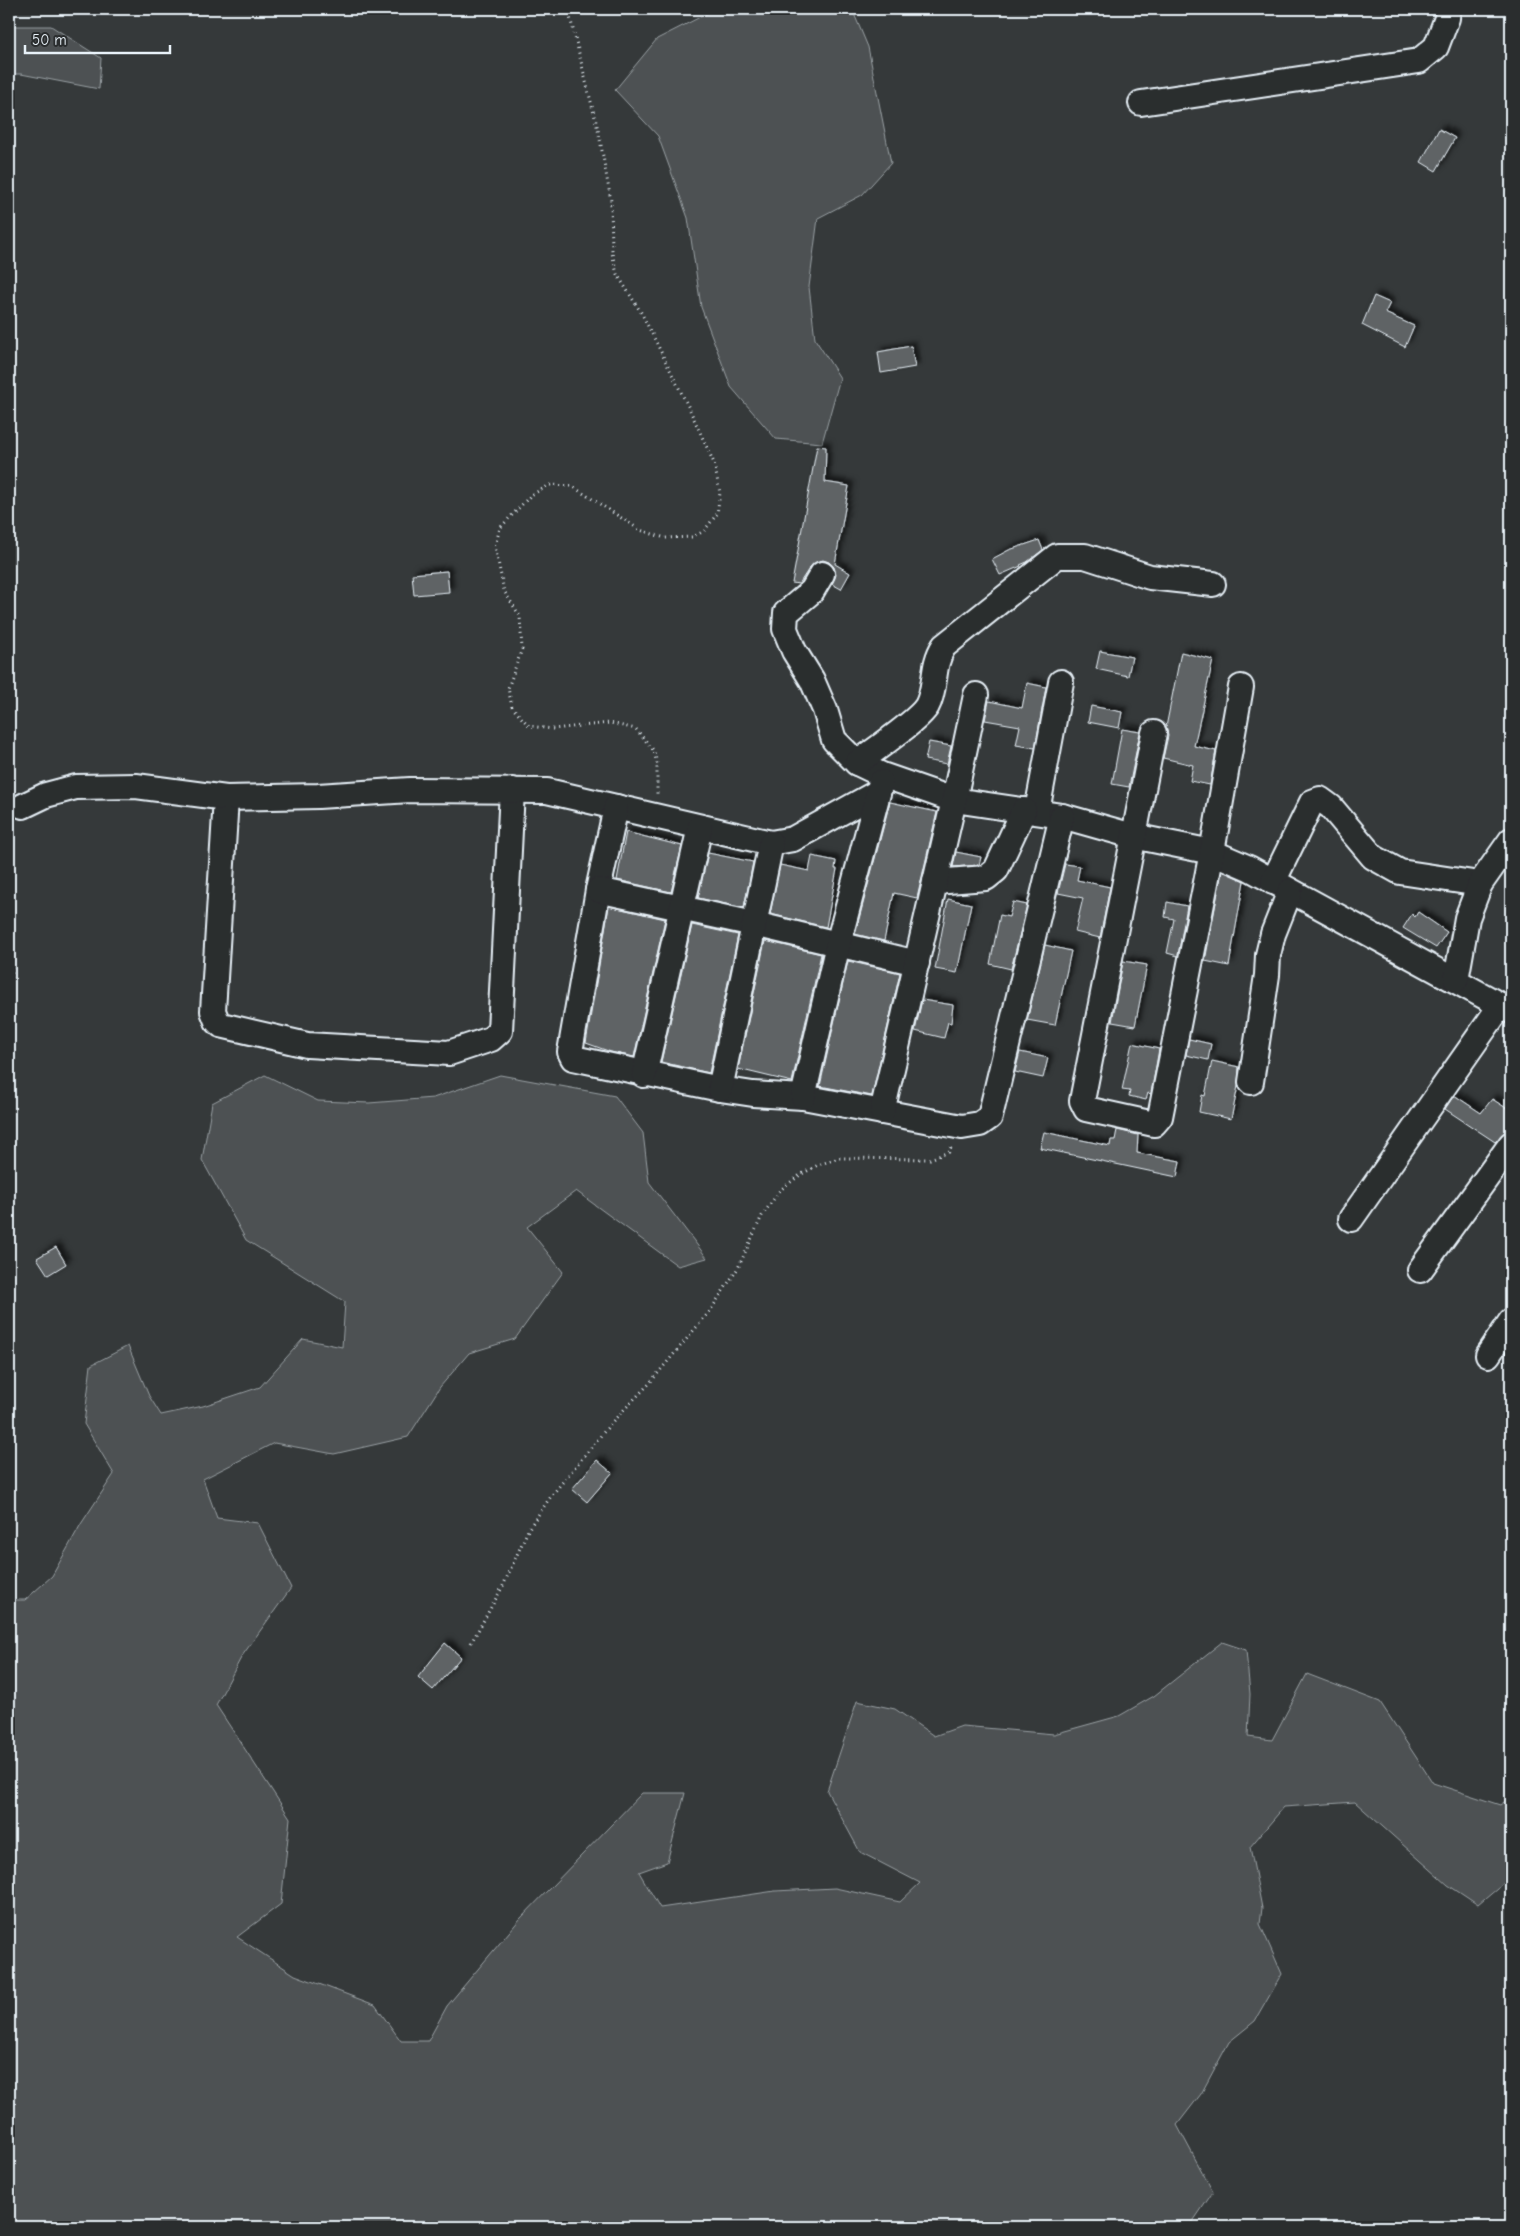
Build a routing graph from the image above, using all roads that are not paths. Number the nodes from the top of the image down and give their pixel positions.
1 (1448, 9) edge
2 (1141, 103) dead end
3 (822, 574) dead end
4 (1214, 584) dead end
5 (1061, 682) dead end
6 (1241, 687) dead end
7 (976, 695) dead end
8 (1154, 733) dead end
9 (857, 763) junction
10 (880, 784) junction
11 (512, 790) junction
12 (226, 798) junction
13 (954, 800) junction
14 (23, 806) dead end
15 (616, 807) junction
16 (1030, 810) junction
17 (1062, 816) junction
18 (700, 827) junction
19 (1132, 836) junction
20 (1511, 840) edge
21 (771, 843) junction
22 (1212, 852) junction
23 (935, 882) junction
24 (1480, 884) junction
25 (1281, 886) junction
26 (598, 890) junction
27 (681, 909) junction
28 (754, 924) junction
29 (838, 944) junction
30 (917, 963) junction
31 (1456, 980) junction
32 (1506, 1008) edge
33 (644, 1074) junction
34 (1251, 1082) dead end
35 (720, 1088) junction
36 (803, 1097) junction
37 (882, 1112) junction
38 (1511, 1144) edge
39 (1351, 1219) dead end
40 (1420, 1270) dead end
41 (1511, 1321) edge
42 (1488, 1355) dead end

1 - 2 street
3 - 9 street
4 - 9 street
5 - 16 street
6 - 22 street
7 - 13 street
8 - 19 street
9 - 10 street
10 - 13 street
10 - 21 street
10 - 29 street
11 - 12 street
11 - 12 street
11 - 15 street
12 - 14 street
13 - 16 street
13 - 23 street
15 - 18 street
15 - 26 street
16 - 17 street
16 - 23 street
17 - 19 street
17 - 37 street
18 - 21 street
18 - 27 street
19 - 22 street
19 - 22 street
20 - 24 street
21 - 28 street
22 - 25 street
23 - 30 street
24 - 25 street
24 - 31 street
25 - 31 street
25 - 34 street
26 - 27 street
26 - 33 street
27 - 28 street
27 - 33 street
28 - 29 street
28 - 35 street
29 - 30 street
29 - 36 street
30 - 37 street
31 - 32 street
32 - 39 street
33 - 35 street
35 - 36 street
36 - 37 street
38 - 40 street
41 - 42 street

